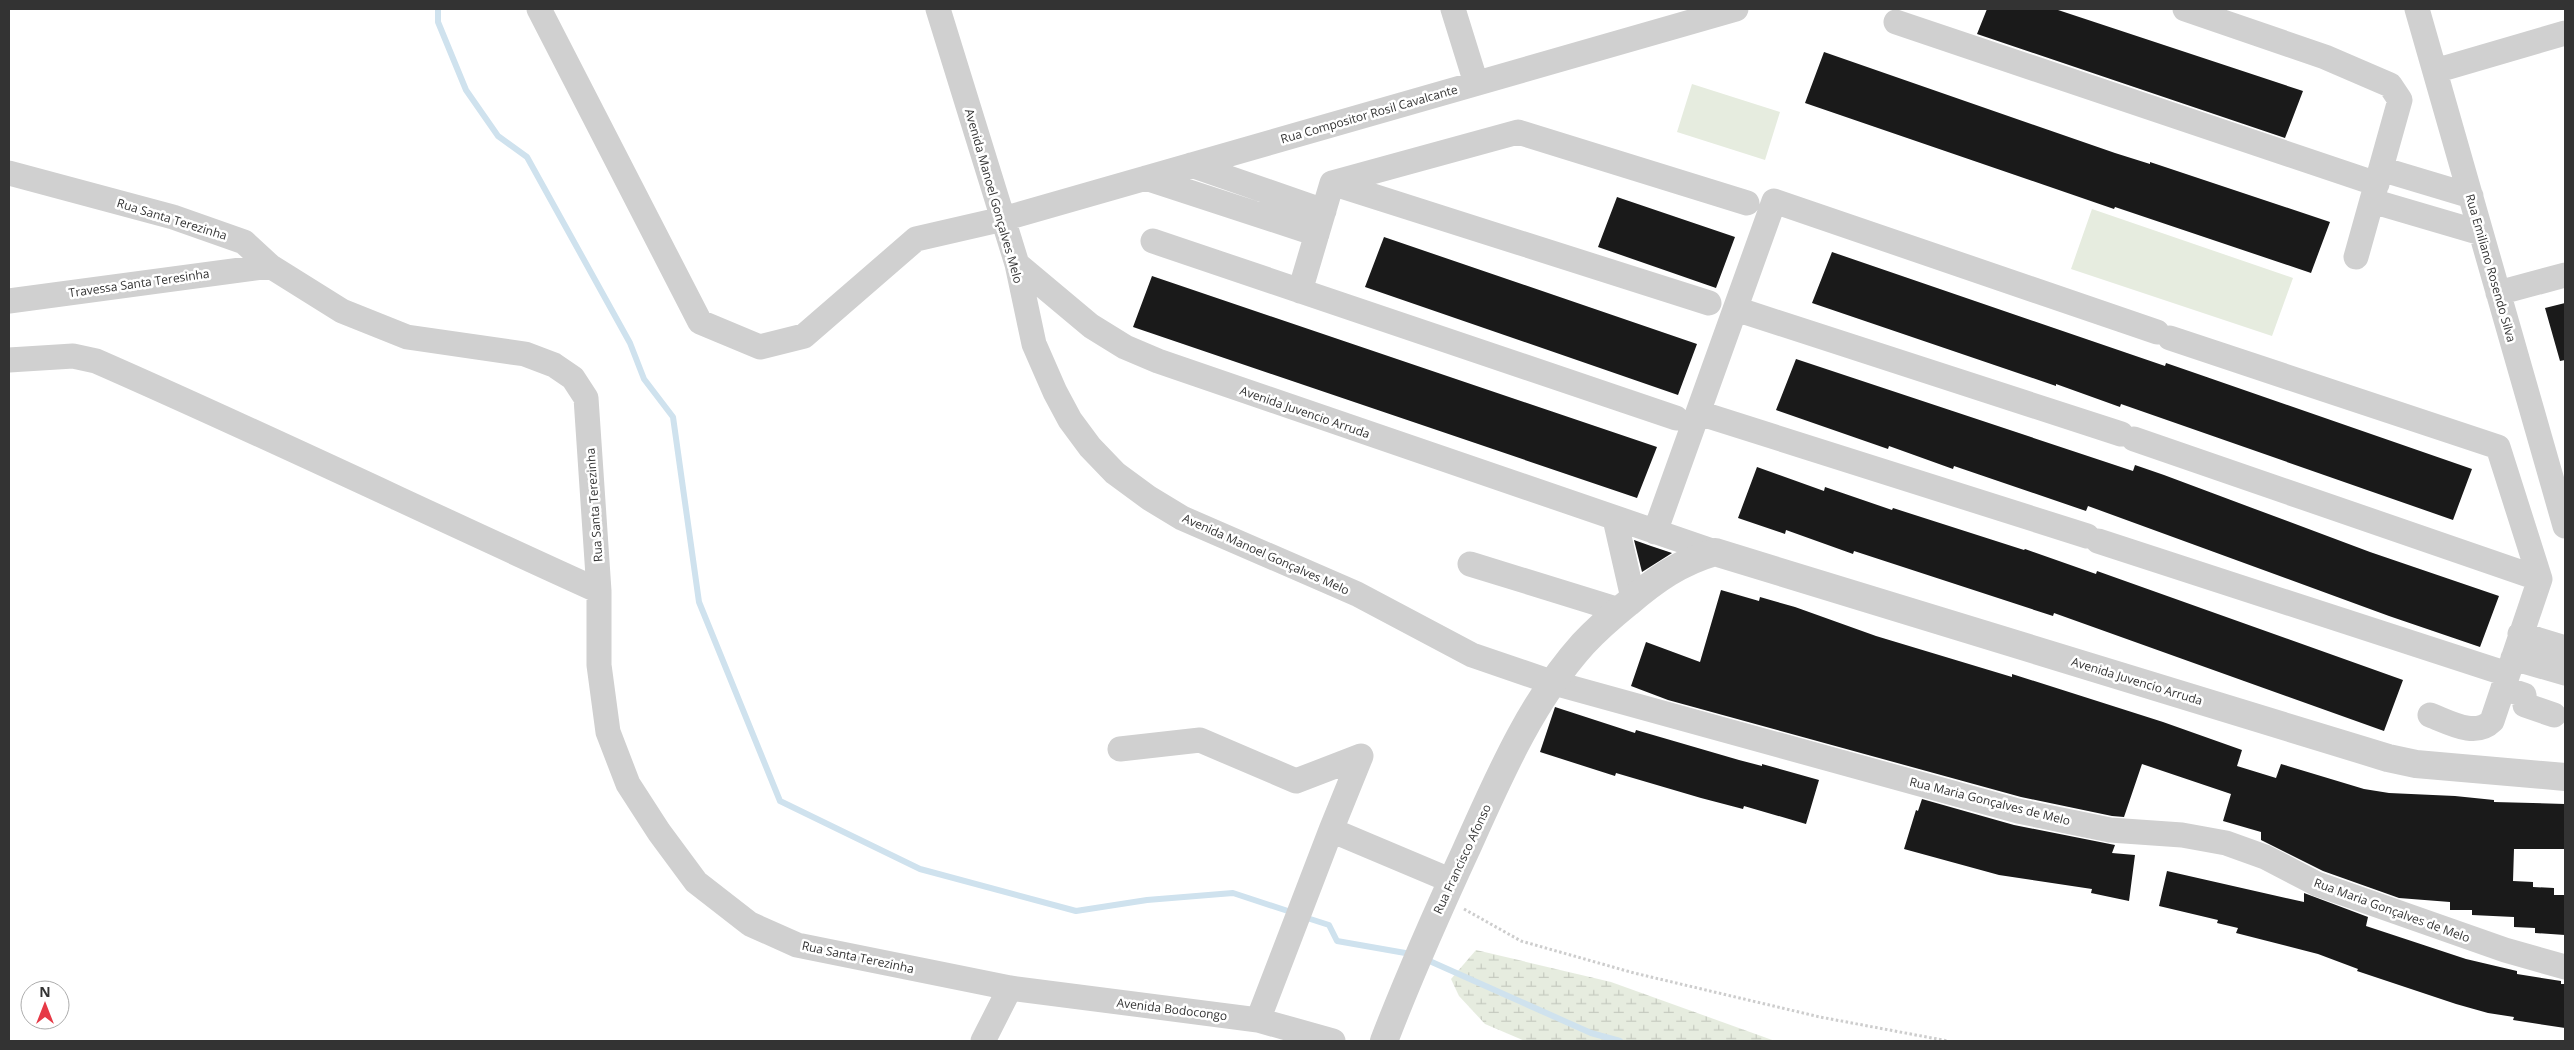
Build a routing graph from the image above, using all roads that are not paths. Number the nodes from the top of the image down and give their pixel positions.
1 (539, 9) edge
2 (938, 9) edge
3 (1453, 9) edge
4 (1736, 9) edge
5 (2185, 9) edge
6 (2417, 9) edge
7 (1896, 22) dead end
8 (2565, 34) edge
9 (2435, 71) junction
10 (1476, 83) junction
11 (1191, 165) junction
12 (9, 173) edge
13 (1146, 178) junction
14 (1332, 183) junction
15 (2377, 184) junction
16 (2470, 196) junction
17 (1747, 203) dead end
18 (1324, 211) junction
19 (1003, 219) junction
20 (2481, 233) junction
21 (1317, 234) junction
22 (1153, 240) dead end
23 (2356, 257) dead end
24 (1017, 264) junction
25 (270, 266) junction
26 (2565, 275) edge
27 (1300, 290) junction
28 (2498, 293) junction
29 (9, 302) edge
30 (1709, 303) dead end
31 (1736, 309) junction
32 (9, 360) edge
33 (1689, 421) junction
34 (1614, 519) junction
35 (2565, 526) edge
36 (1663, 535) junction
37 (1715, 552) junction
38 (1470, 564) dead end
39 (2540, 579) junction
40 (599, 591) junction
41 (1626, 604) junction
42 (2565, 648) edge
43 (2511, 663) junction
44 (2565, 673) edge
45 (1554, 683) junction
46 (2430, 715) dead end
47 (2554, 715) dead end
48 (1120, 749) dead end
49 (2565, 777) edge
50 (1331, 830) junction
51 (1448, 889) junction
52 (2565, 967) edge
53 (1010, 988) junction
54 (1258, 1020) junction
55 (982, 1041) edge
56 (1333, 1041) edge
57 (1386, 1041) edge

1 - 19 street, Rua Compositor Rosil Cavalcante
2 - 19 street, Avenida Manoel Gonçalves Melo
3 - 10 street
4 - 10 street, Rua Compositor Rosil Cavalcante
5 - 15 street
6 - 9 street, Rua Emiliano Rosendo Silva
7 - 15 street
8 - 9 street
9 - 16 street, Rua Emiliano Rosendo Silva
10 - 11 street, Rua Compositor Rosil Cavalcante
11 - 13 street, Rua Compositor Rosil Cavalcante
11 - 18 street
12 - 25 street, Rua Santa Terezinha
13 - 19 street, Rua Compositor Rosil Cavalcante
13 - 21 street
14 - 17 street
14 - 18 street
14 - 30 street
15 - 16 street
15 - 20 street
15 - 23 street
16 - 20 street, Rua Emiliano Rosendo Silva
18 - 21 street
19 - 24 street, Avenida Manoel Gonçalves Melo
20 - 28 street, Rua Emiliano Rosendo Silva
21 - 27 street
22 - 27 street
24 - 34 street, Avenida Juvencio Arruda
24 - 45 street, Avenida Manoel Gonçalves Melo
25 - 29 street, Travessa Santa Teresinha
25 - 40 street, Rua Santa Terezinha
26 - 28 street
27 - 33 street
28 - 35 street, Rua Emiliano Rosendo Silva
31 - 33 street
31 - 39 street
31 - 39 street
32 - 40 street
33 - 36 street
33 - 43 street
34 - 36 street, Avenida Juvencio Arruda
34 - 41 street
36 - 37 street, Avenida Juvencio Arruda
37 - 41 street, Rua Francisco Afonso
37 - 49 street, Avenida Juvencio Arruda
38 - 41 street
39 - 43 street
40 - 53 street, Rua Santa Terezinha
41 - 45 street, Rua Francisco Afonso
42 - 43 street
43 - 44 street
43 - 46 street
43 - 47 street
45 - 51 street, Rua Francisco Afonso
45 - 52 street, Rua Maria Gonçalves de Melo
48 - 50 street
50 - 51 street
50 - 54 street
51 - 57 street, Rua Francisco Afonso
53 - 54 street, Avenida Bodocongo
53 - 55 street
54 - 56 street, Avenida Bodocongo

